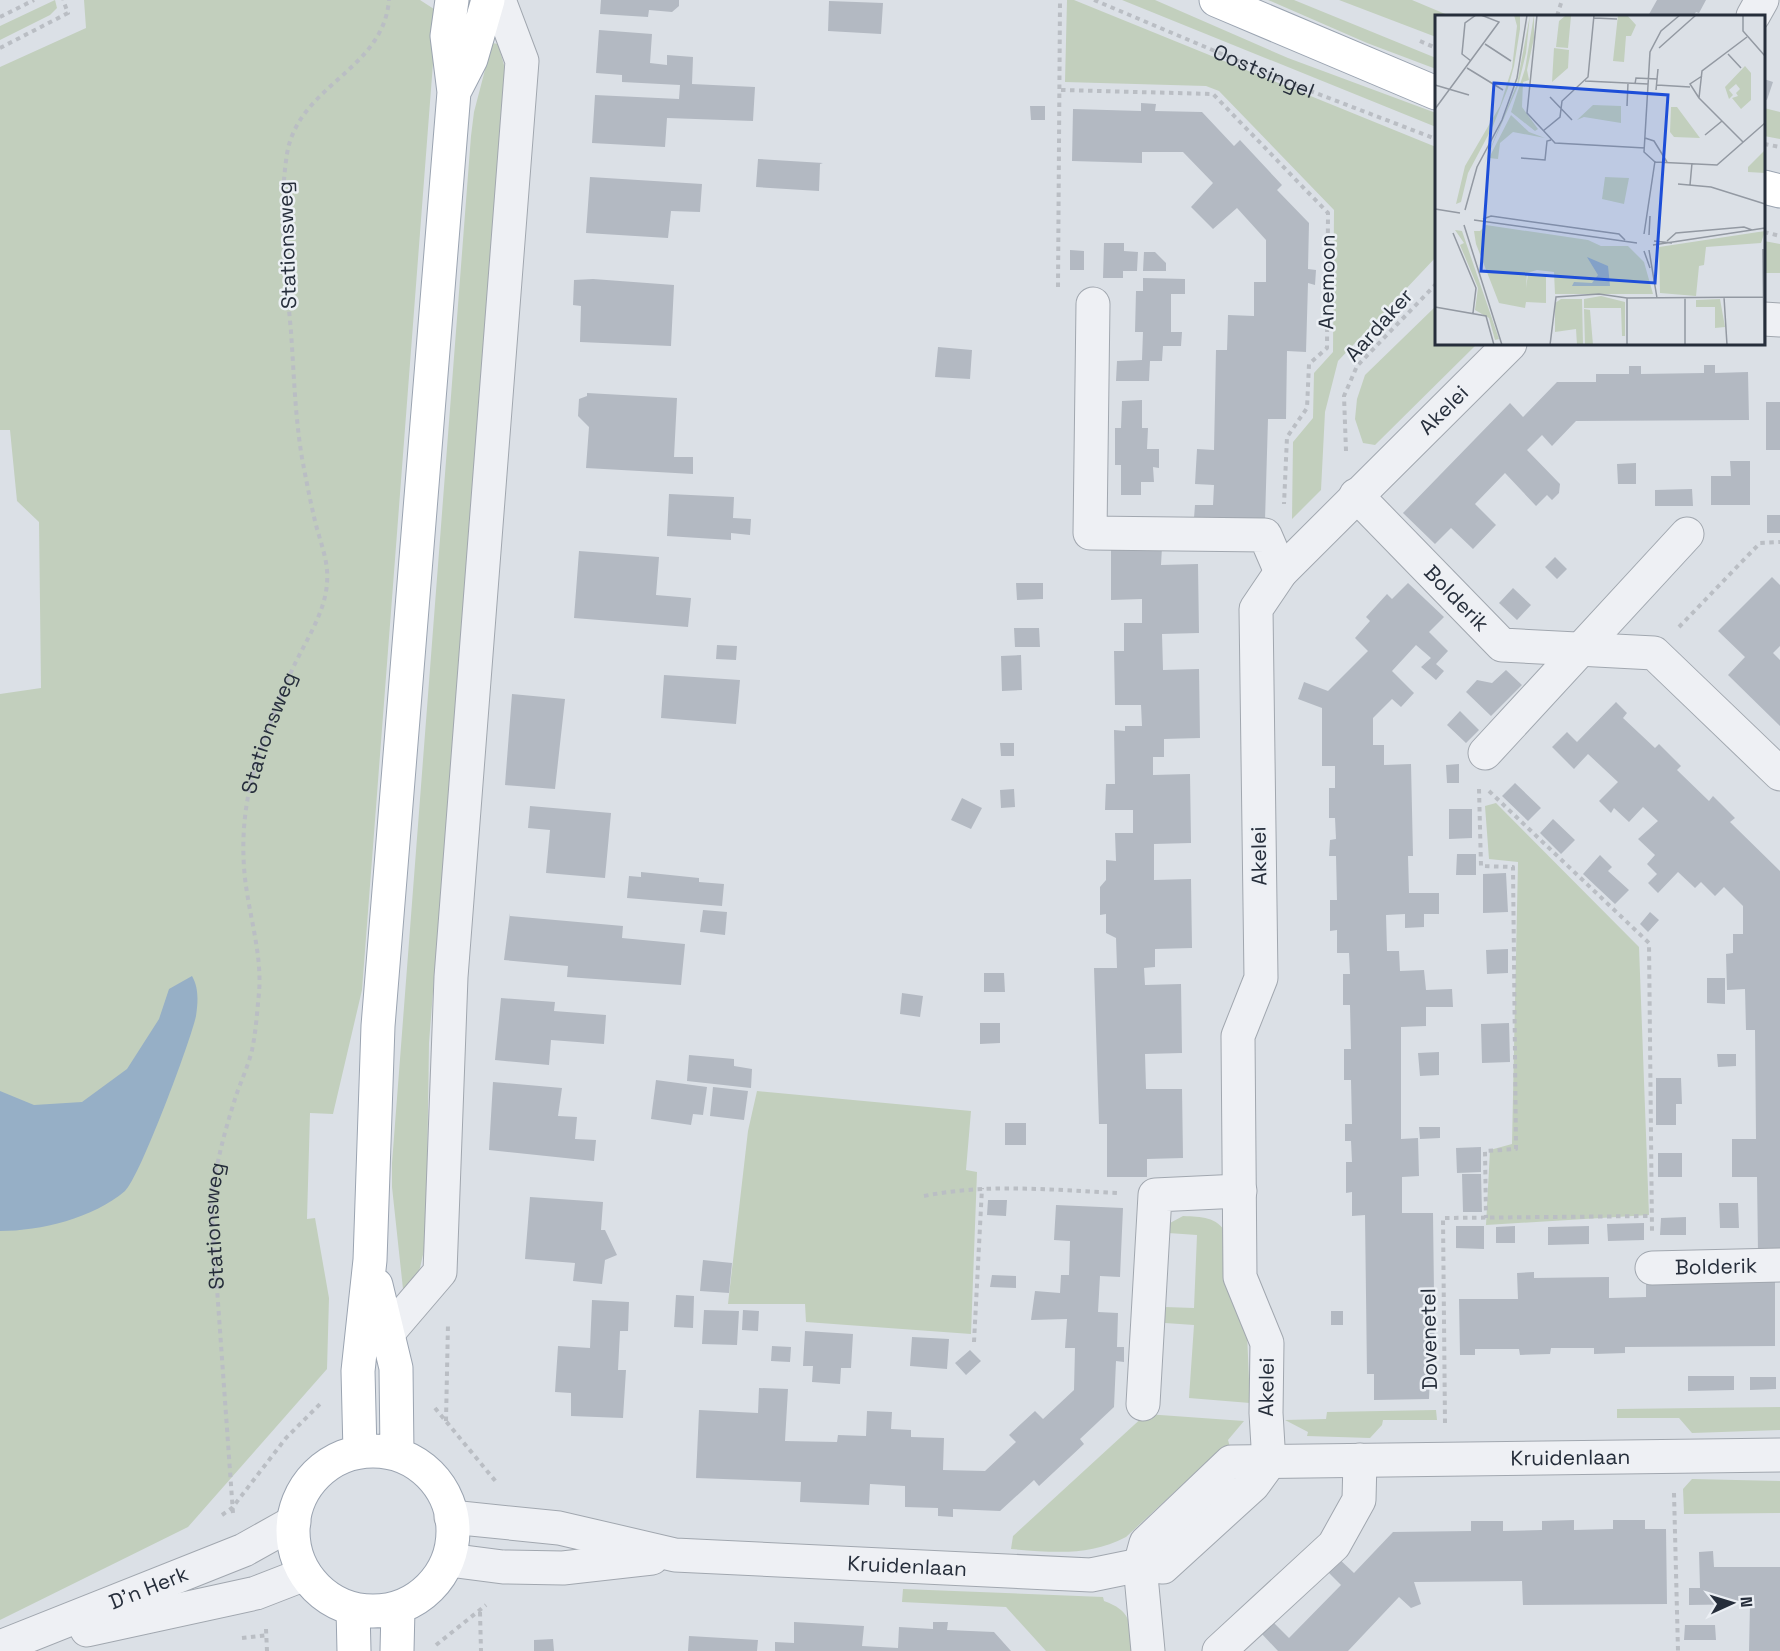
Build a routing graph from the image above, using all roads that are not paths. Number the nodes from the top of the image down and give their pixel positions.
1 (452, 0) edge
2 (488, 0) edge
3 (499, 0) edge
4 (1216, 0) edge
5 (1762, 0) edge
6 (1754, 15) edge
7 (454, 92) junction
8 (1435, 92) edge
9 (1765, 187) edge
10 (1780, 191) edge
11 (1093, 304) road end
12 (1765, 319) edge
13 (1780, 320) edge
14 (1509, 345) edge
15 (1356, 495) junction
16 (1687, 534) dead end
17 (1281, 572) junction
18 (1580, 649) junction
19 (1485, 753) dead end
20 (1780, 774) edge
21 (1240, 1191) junction
22 (370, 1260) junction
23 (1780, 1265) edge
24 (1652, 1268) road end
25 (387, 1334) junction
26 (1143, 1404) dead end
27 (360, 1452) junction
28 (398, 1454) junction
29 (1780, 1455) edge
30 (1360, 1460) junction
31 (1269, 1463) junction
32 (451, 1517) junction
33 (294, 1522) junction
34 (675, 1555) junction
35 (449, 1560) junction
36 (1140, 1565) junction
37 (305, 1574) junction
38 (353, 1609) junction
39 (398, 1609) junction
40 (0, 1648) edge
41 (354, 1651) edge
42 (397, 1651) edge
43 (1148, 1651) edge
44 (1219, 1651) edge

1 - 7 main road
2 - 7 main road
3 - 25 street
4 - 8 main road
5 - 6 street
7 - 22 main road
9 - 10 main road
11 - 17 street
12 - 13 street
14 - 15 street, Akelei
15 - 17 street, Akelei
15 - 18 street, Bolderik
16 - 18 street
17 - 21 street, Akelei
18 - 19 street
18 - 20 street, Bolderik
21 - 26 street
21 - 31 street, Akelei
22 - 25 main road
22 - 27 main road
23 - 24 street, Bolderik
25 - 28 main road
27 - 28 main road
27 - 33 main road
28 - 32 main road
29 - 30 street, Kruidenlaan
30 - 31 street, Kruidenlaan
30 - 44 street
31 - 36 street, Kruidenlaan
32 - 34 street, Kruidenlaan
32 - 35 main road
33 - 37 main road
33 - 40 street, D'n Herk
34 - 35 street, Kruidenlaan
34 - 36 street, Kruidenlaan
35 - 39 main road
36 - 43 street
37 - 38 main road
37 - 40 street, D'n Herk
38 - 39 main road
38 - 41 main road
39 - 42 main road

